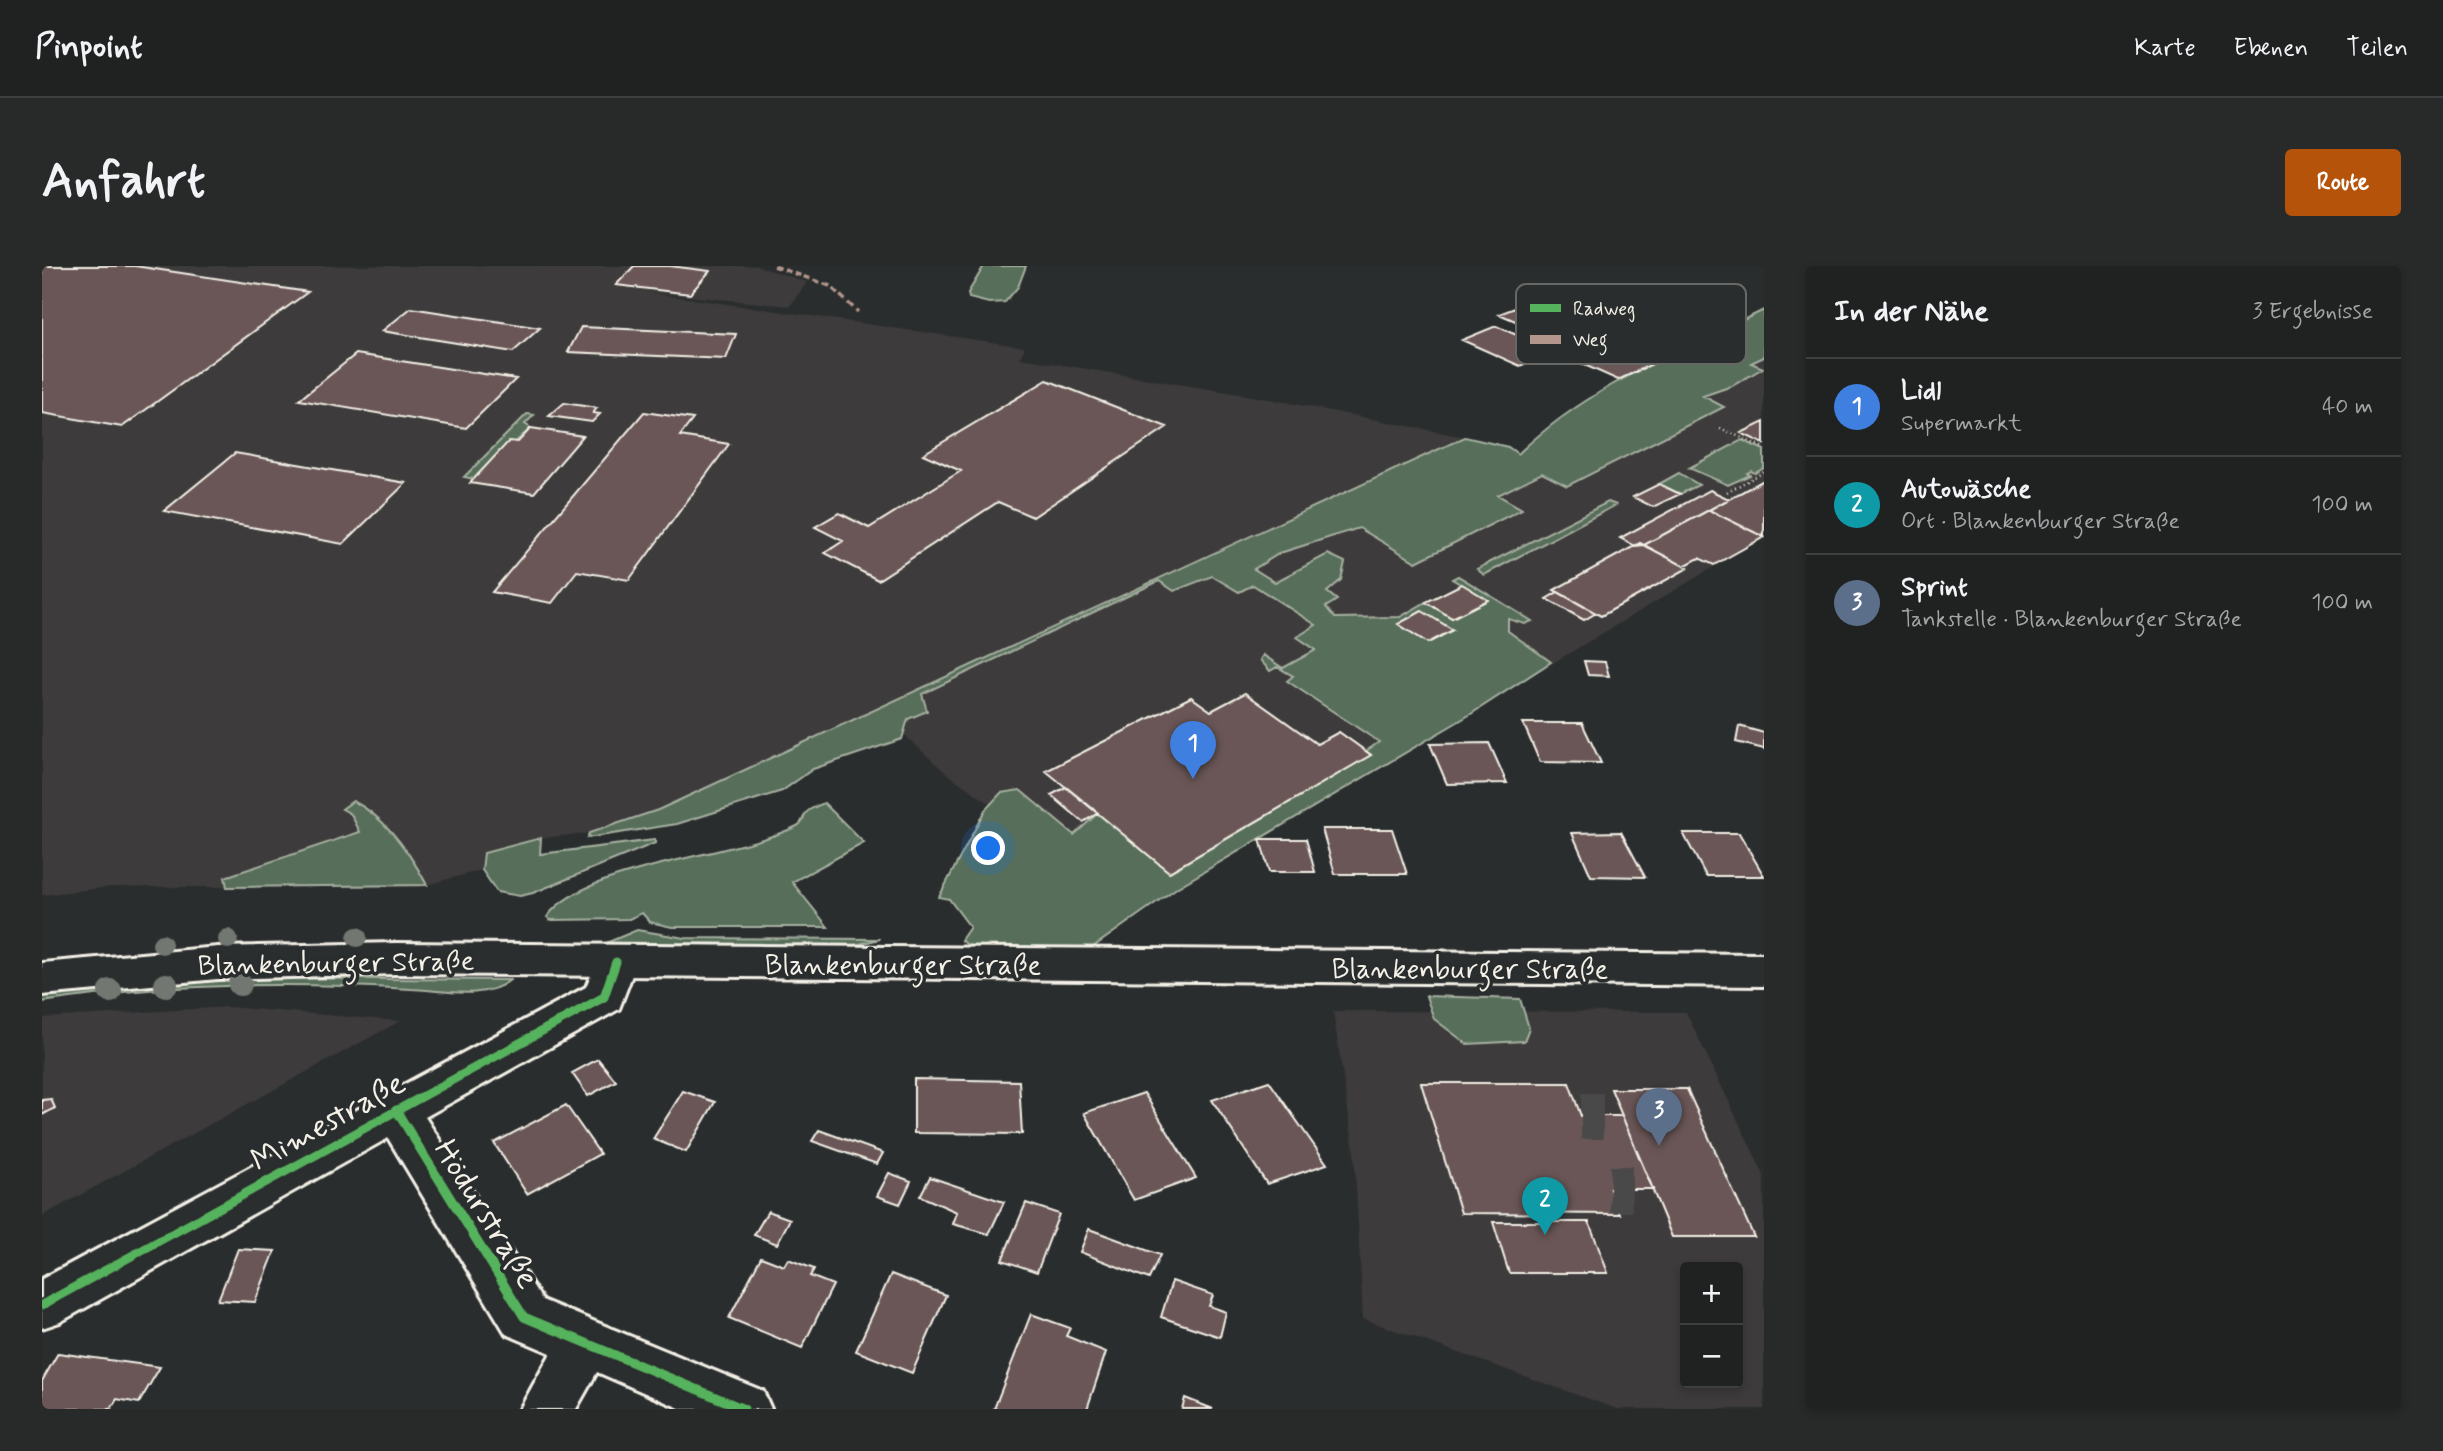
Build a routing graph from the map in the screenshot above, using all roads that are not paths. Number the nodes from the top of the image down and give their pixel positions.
1 (616, 962) junction
2 (1764, 970) edge
3 (42, 979) edge
4 (396, 1110) junction
5 (42, 1305) edge
6 (584, 1345) junction
7 (547, 1409) edge
8 (744, 1409) edge

1 - 2 main road, Blankenburger Straße
1 - 3 main road, Blankenburger Straße
1 - 4 main road, Mimestraße
4 - 5 main road, Mimestraße
4 - 6 main road, Hödurstraße
6 - 7 main road
6 - 8 main road, Hödurstraße

